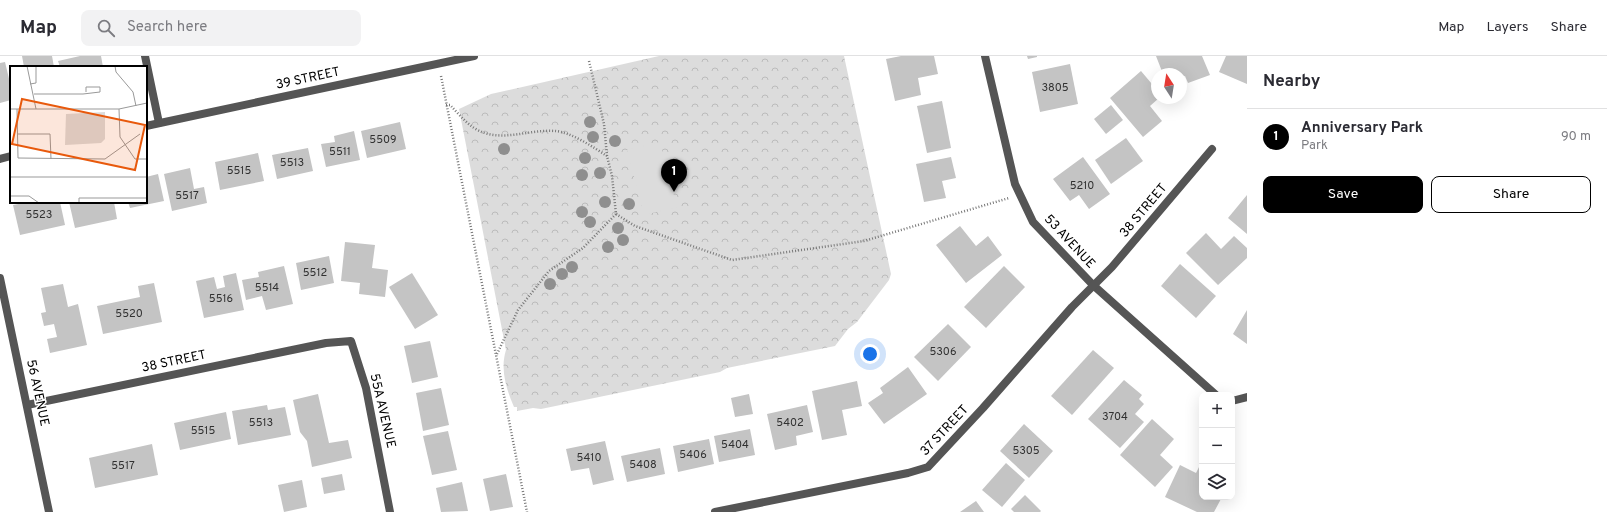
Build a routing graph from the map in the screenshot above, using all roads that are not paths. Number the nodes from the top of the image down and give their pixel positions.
1 (145, 56) edge
2 (474, 56) edge
3 (985, 56) edge
4 (159, 123) junction
5 (147, 126) edge
6 (1212, 149) dead end
7 (10, 156) edge
8 (0, 159) edge
9 (0, 278) edge
10 (1093, 285) junction
11 (326, 343) joint
12 (1213, 392) edge
13 (1247, 397) edge
14 (1235, 399) edge
15 (27, 405) junction
16 (49, 512) edge
17 (390, 512) edge
18 (715, 512) edge

1 - 4 street
2 - 4 street, 39 STREET
3 - 10 street, 53 AVENUE
4 - 5 street, 39 STREET
6 - 10 street, 38 STREET
7 - 8 street
9 - 15 street, 56 AVENUE
10 - 12 street, 53 AVENUE
10 - 18 street, 37 STREET
11 - 15 street, 38 STREET
11 - 17 street, 55A AVENUE
13 - 14 street
15 - 16 street, 56 AVENUE

